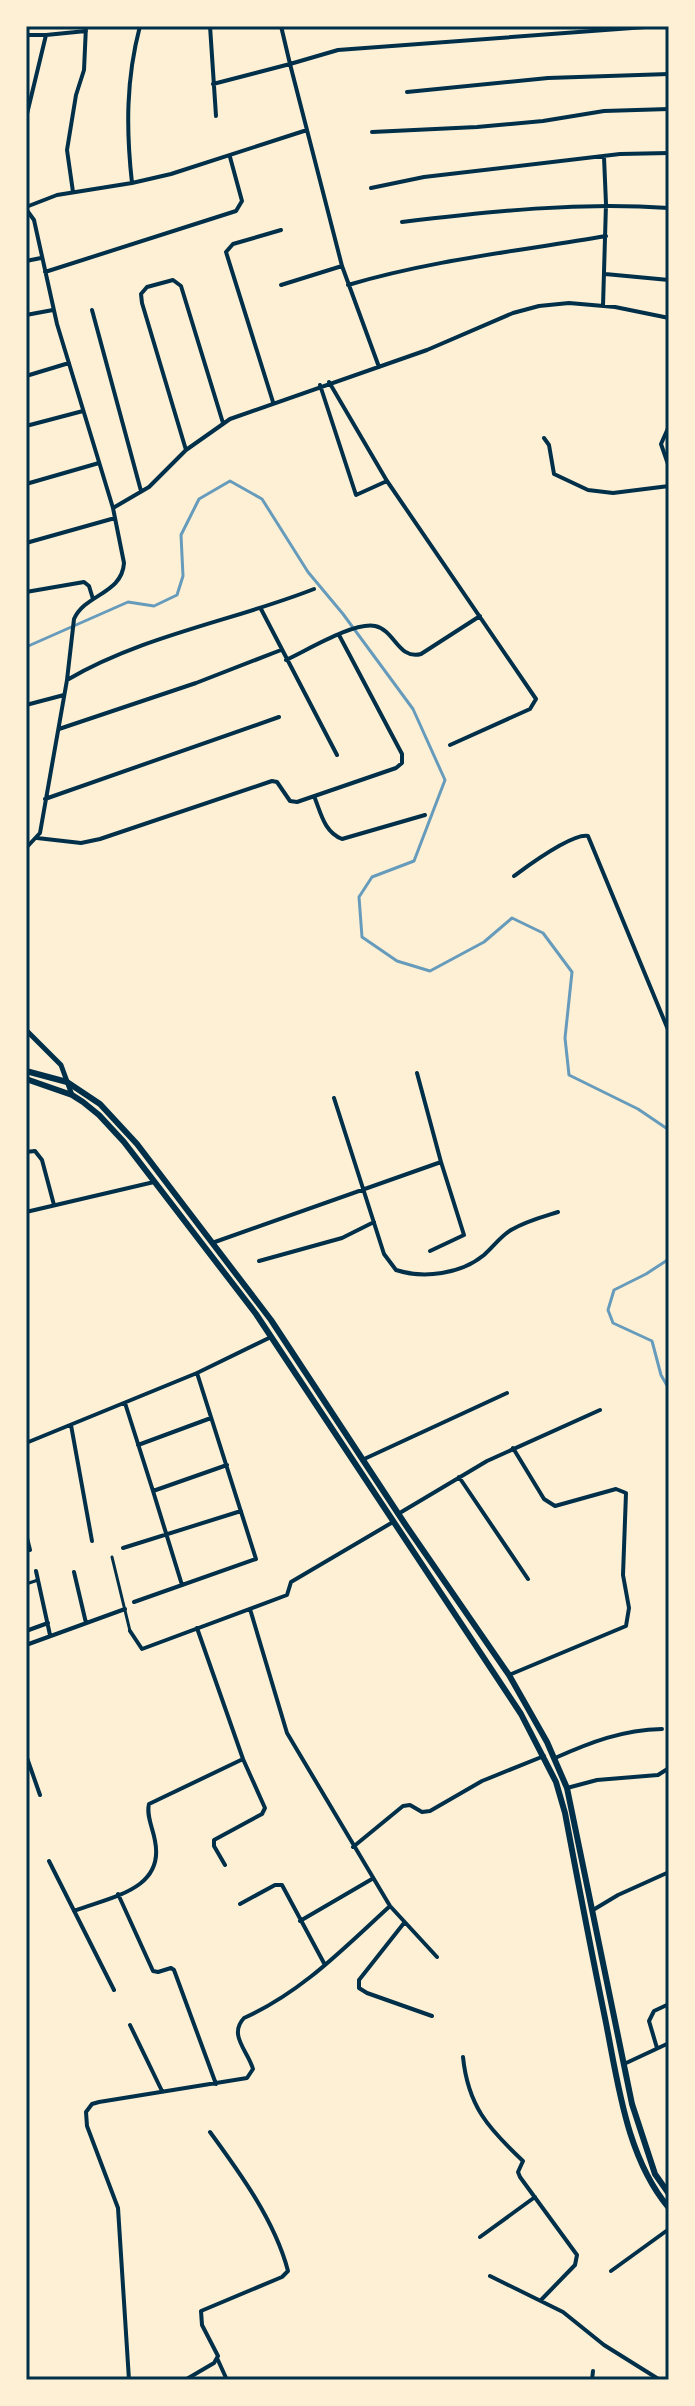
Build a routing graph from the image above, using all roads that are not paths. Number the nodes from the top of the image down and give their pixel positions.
1 (140, 26) edge
2 (210, 26) edge
3 (281, 26) edge
4 (659, 26) edge
5 (86, 28) edge
6 (26, 35) edge
7 (46, 35) junction
8 (290, 64) junction
9 (669, 74) edge
10 (213, 84) junction
11 (407, 92) dead end
12 (669, 109) edge
13 (216, 116) dead end
14 (26, 118) edge
15 (307, 130) junction
16 (372, 132) dead end
17 (669, 153) edge
18 (604, 156) junction
19 (230, 157) junction
20 (132, 183) junction
21 (371, 188) dead end
22 (73, 192) junction
23 (606, 204) junction
24 (26, 208) edge
25 (669, 208) edge
26 (402, 222) dead end
27 (281, 230) dead end
28 (606, 236) junction
29 (41, 258) junction
30 (26, 261) edge
31 (342, 266) junction
32 (45, 272) junction
33 (605, 274) junction
34 (669, 280) edge
35 (281, 285) dead end
36 (348, 285) junction
37 (603, 306) junction
38 (53, 310) junction
39 (92, 310) dead end
40 (26, 315) edge
41 (669, 318) edge
42 (69, 363) junction
43 (379, 367) junction
44 (26, 376) edge
45 (329, 382) junction
46 (320, 385) junction
47 (273, 402) junction
48 (83, 411) junction
49 (223, 423) junction
50 (26, 426) edge
51 (669, 426) edge
52 (666, 435) edge
53 (544, 438) dead end
54 (186, 450) junction
55 (99, 463) junction
56 (669, 467) edge
57 (387, 481) junction
58 (26, 484) edge
59 (669, 486) edge
60 (141, 491) junction
61 (113, 508) junction
62 (115, 518) junction
63 (26, 543) edge
64 (314, 589) dead end
65 (26, 592) edge
66 (93, 599) junction
67 (261, 609) junction
68 (480, 616) junction
69 (339, 635) junction
70 (281, 650) junction
71 (286, 660) junction
72 (67, 680) junction
73 (64, 695) junction
74 (26, 705) edge
75 (279, 717) dead end
76 (59, 729) junction
77 (450, 745) dead end
78 (337, 755) dead end
79 (314, 796) junction
80 (45, 799) junction
81 (425, 815) dead end
82 (37, 838) junction
83 (26, 848) edge
84 (514, 876) dead end
85 (26, 1030) edge
86 (669, 1032) edge
87 (26, 1071) edge
88 (417, 1073) dead end
89 (26, 1079) edge
90 (67, 1082) junction
91 (72, 1095) junction
92 (334, 1098) dead end
93 (26, 1152) edge
94 (441, 1162) junction
95 (154, 1182) junction
96 (364, 1189) junction
97 (54, 1205) junction
98 (26, 1212) edge
99 (558, 1212) dead end
100 (374, 1222) junction
101 (212, 1243) junction
102 (430, 1251) dead end
103 (259, 1261) dead end
104 (271, 1337) junction
105 (197, 1373) junction
106 (507, 1393) dead end
107 (125, 1403) junction
108 (600, 1410) dead end
109 (212, 1418) junction
110 (71, 1425) junction
111 (26, 1443) edge
112 (138, 1445) junction
113 (513, 1448) junction
114 (362, 1460) junction
115 (227, 1465) junction
116 (459, 1477) junction
117 (153, 1491) junction
118 (241, 1511) junction
119 (398, 1514) junction
120 (393, 1522) junction
121 (26, 1534) edge
122 (167, 1535) junction
123 (92, 1541) dead end
124 (123, 1548) dead end
125 (30, 1550) dead end
126 (112, 1557) dead end
127 (36, 1571) dead end
128 (74, 1572) dead end
129 (528, 1579) dead end
130 (38, 1580) junction
131 (26, 1584) edge
132 (182, 1585) junction
133 (134, 1602) dead end
134 (125, 1609) junction
135 (250, 1609) junction
136 (48, 1623) junction
137 (86, 1623) junction
138 (197, 1628) junction
139 (26, 1631) edge
140 (130, 1631) joint
141 (51, 1636) junction
142 (26, 1645) edge
143 (509, 1675) junction
144 (662, 1729) dead end
145 (26, 1755) edge
146 (544, 1756) junction
147 (555, 1758) junction
148 (243, 1759) junction
149 (669, 1768) edge
150 (567, 1788) junction
151 (40, 1795) dead end
152 (353, 1847) junction
153 (49, 1861) dead end
154 (225, 1865) dead end
155 (669, 1872) edge
156 (372, 1879) junction
157 (118, 1894) junction
158 (240, 1904) dead end
159 (390, 1906) junction
160 (74, 1911) junction
161 (592, 1911) junction
162 (300, 1921) junction
163 (404, 1923) junction
164 (437, 1957) dead end
165 (325, 1965) junction
166 (114, 1990) dead end
167 (669, 2004) edge
168 (432, 2016) dead end
169 (130, 2025) dead end
170 (669, 2043) edge
171 (657, 2048) junction
172 (463, 2057) dead end
173 (623, 2065) junction
174 (216, 2084) junction
175 (163, 2092) junction
176 (210, 2132) dead end
177 (669, 2194) edge
178 (535, 2197) junction
179 (669, 2208) edge
180 (669, 2229) edge
181 (480, 2237) dead end
182 (611, 2271) dead end
183 (490, 2276) dead end
184 (541, 2300) junction
185 (217, 2358) junction
186 (593, 2371) dead end
187 (129, 2380) edge
188 (185, 2380) edge
189 (227, 2380) edge
190 (592, 2380) edge
191 (660, 2380) edge

1 - 20 street
2 - 10 street
3 - 8 street
4 - 8 street
5 - 7 street
5 - 22 street
6 - 7 street
7 - 14 street
8 - 10 street
8 - 15 street
9 - 11 street
10 - 13 street
12 - 16 street
15 - 19 street
15 - 31 street
17 - 18 street
18 - 21 street
18 - 23 street
19 - 20 street
19 - 32 street
20 - 22 street
22 - 24 street
23 - 25 street
23 - 26 street
23 - 28 street
24 - 29 street
27 - 47 street
28 - 33 street
28 - 36 street
29 - 30 street
29 - 32 street
31 - 35 street
31 - 36 street
32 - 38 street
33 - 34 street
33 - 37 street
36 - 43 street
37 - 41 street
37 - 43 street
38 - 40 street
38 - 42 street
39 - 60 street
42 - 44 street
42 - 48 street
43 - 45 street
45 - 46 street
45 - 57 street
46 - 47 street
46 - 57 street
47 - 49 street
48 - 50 street
48 - 55 street
49 - 54 street
49 - 54 street
51 - 52 street
52 - 56 street
53 - 59 street
54 - 60 street
55 - 58 street
55 - 61 street
57 - 68 street
60 - 61 street
61 - 62 street
62 - 63 street
62 - 66 street
64 - 67 street
65 - 66 street
66 - 72 street
67 - 70 street
67 - 72 street
68 - 69 street
68 - 77 street
69 - 71 street
69 - 79 street
70 - 71 street
70 - 76 street
71 - 78 street
72 - 73 street
73 - 74 street
73 - 76 street
75 - 80 street
76 - 80 street
79 - 81 street
79 - 82 street
80 - 82 street
82 - 83 street
84 - 86 street
85 - 90 main road
87 - 90 highway
88 - 94 street
89 - 91 highway
90 - 91 main road
90 - 101 highway
91 - 95 highway
92 - 96 street
93 - 97 street
94 - 96 street
94 - 102 street
95 - 97 street
95 - 104 highway
96 - 100 street
96 - 101 street
97 - 98 street
99 - 100 street
100 - 103 street
101 - 114 highway
104 - 105 street
104 - 120 highway
105 - 107 street
105 - 109 street
106 - 114 street
107 - 110 street
107 - 112 street
108 - 113 street
109 - 112 street
109 - 115 street
110 - 111 street
110 - 123 street
112 - 117 street
113 - 116 street
113 - 143 street
114 - 119 highway
115 - 117 street
115 - 118 street
116 - 119 street
116 - 129 street
117 - 122 street
118 - 122 street
118 - 132 street
119 - 143 highway
120 - 135 street
120 - 146 highway
121 - 125 street
122 - 124 street
122 - 132 street
126 - 134 street
127 - 130 street
128 - 137 street
130 - 131 street
130 - 136 street
132 - 133 street
134 - 137 street
134 - 140 street
135 - 138 street
135 - 152 street
136 - 139 street
136 - 141 street
137 - 141 street
138 - 140 street
138 - 148 street
141 - 142 street
143 - 147 highway
144 - 147 street
145 - 151 street
146 - 152 street
146 - 179 highway
147 - 150 highway
148 - 154 street
148 - 157 street
149 - 150 street
150 - 161 highway
152 - 156 street
153 - 160 street
155 - 161 street
156 - 159 street
156 - 162 street
157 - 160 street
157 - 174 street
158 - 162 street
159 - 163 street
159 - 165 street
160 - 166 street
161 - 173 highway
162 - 165 street
163 - 164 street
163 - 168 street
165 - 174 street
167 - 171 street
169 - 175 street
170 - 171 street
171 - 173 street
172 - 178 street
173 - 177 highway
174 - 175 street
175 - 187 street
176 - 185 street
178 - 181 street
178 - 184 street
180 - 182 street
183 - 184 street
184 - 191 street
185 - 188 street
185 - 189 street
186 - 190 street

